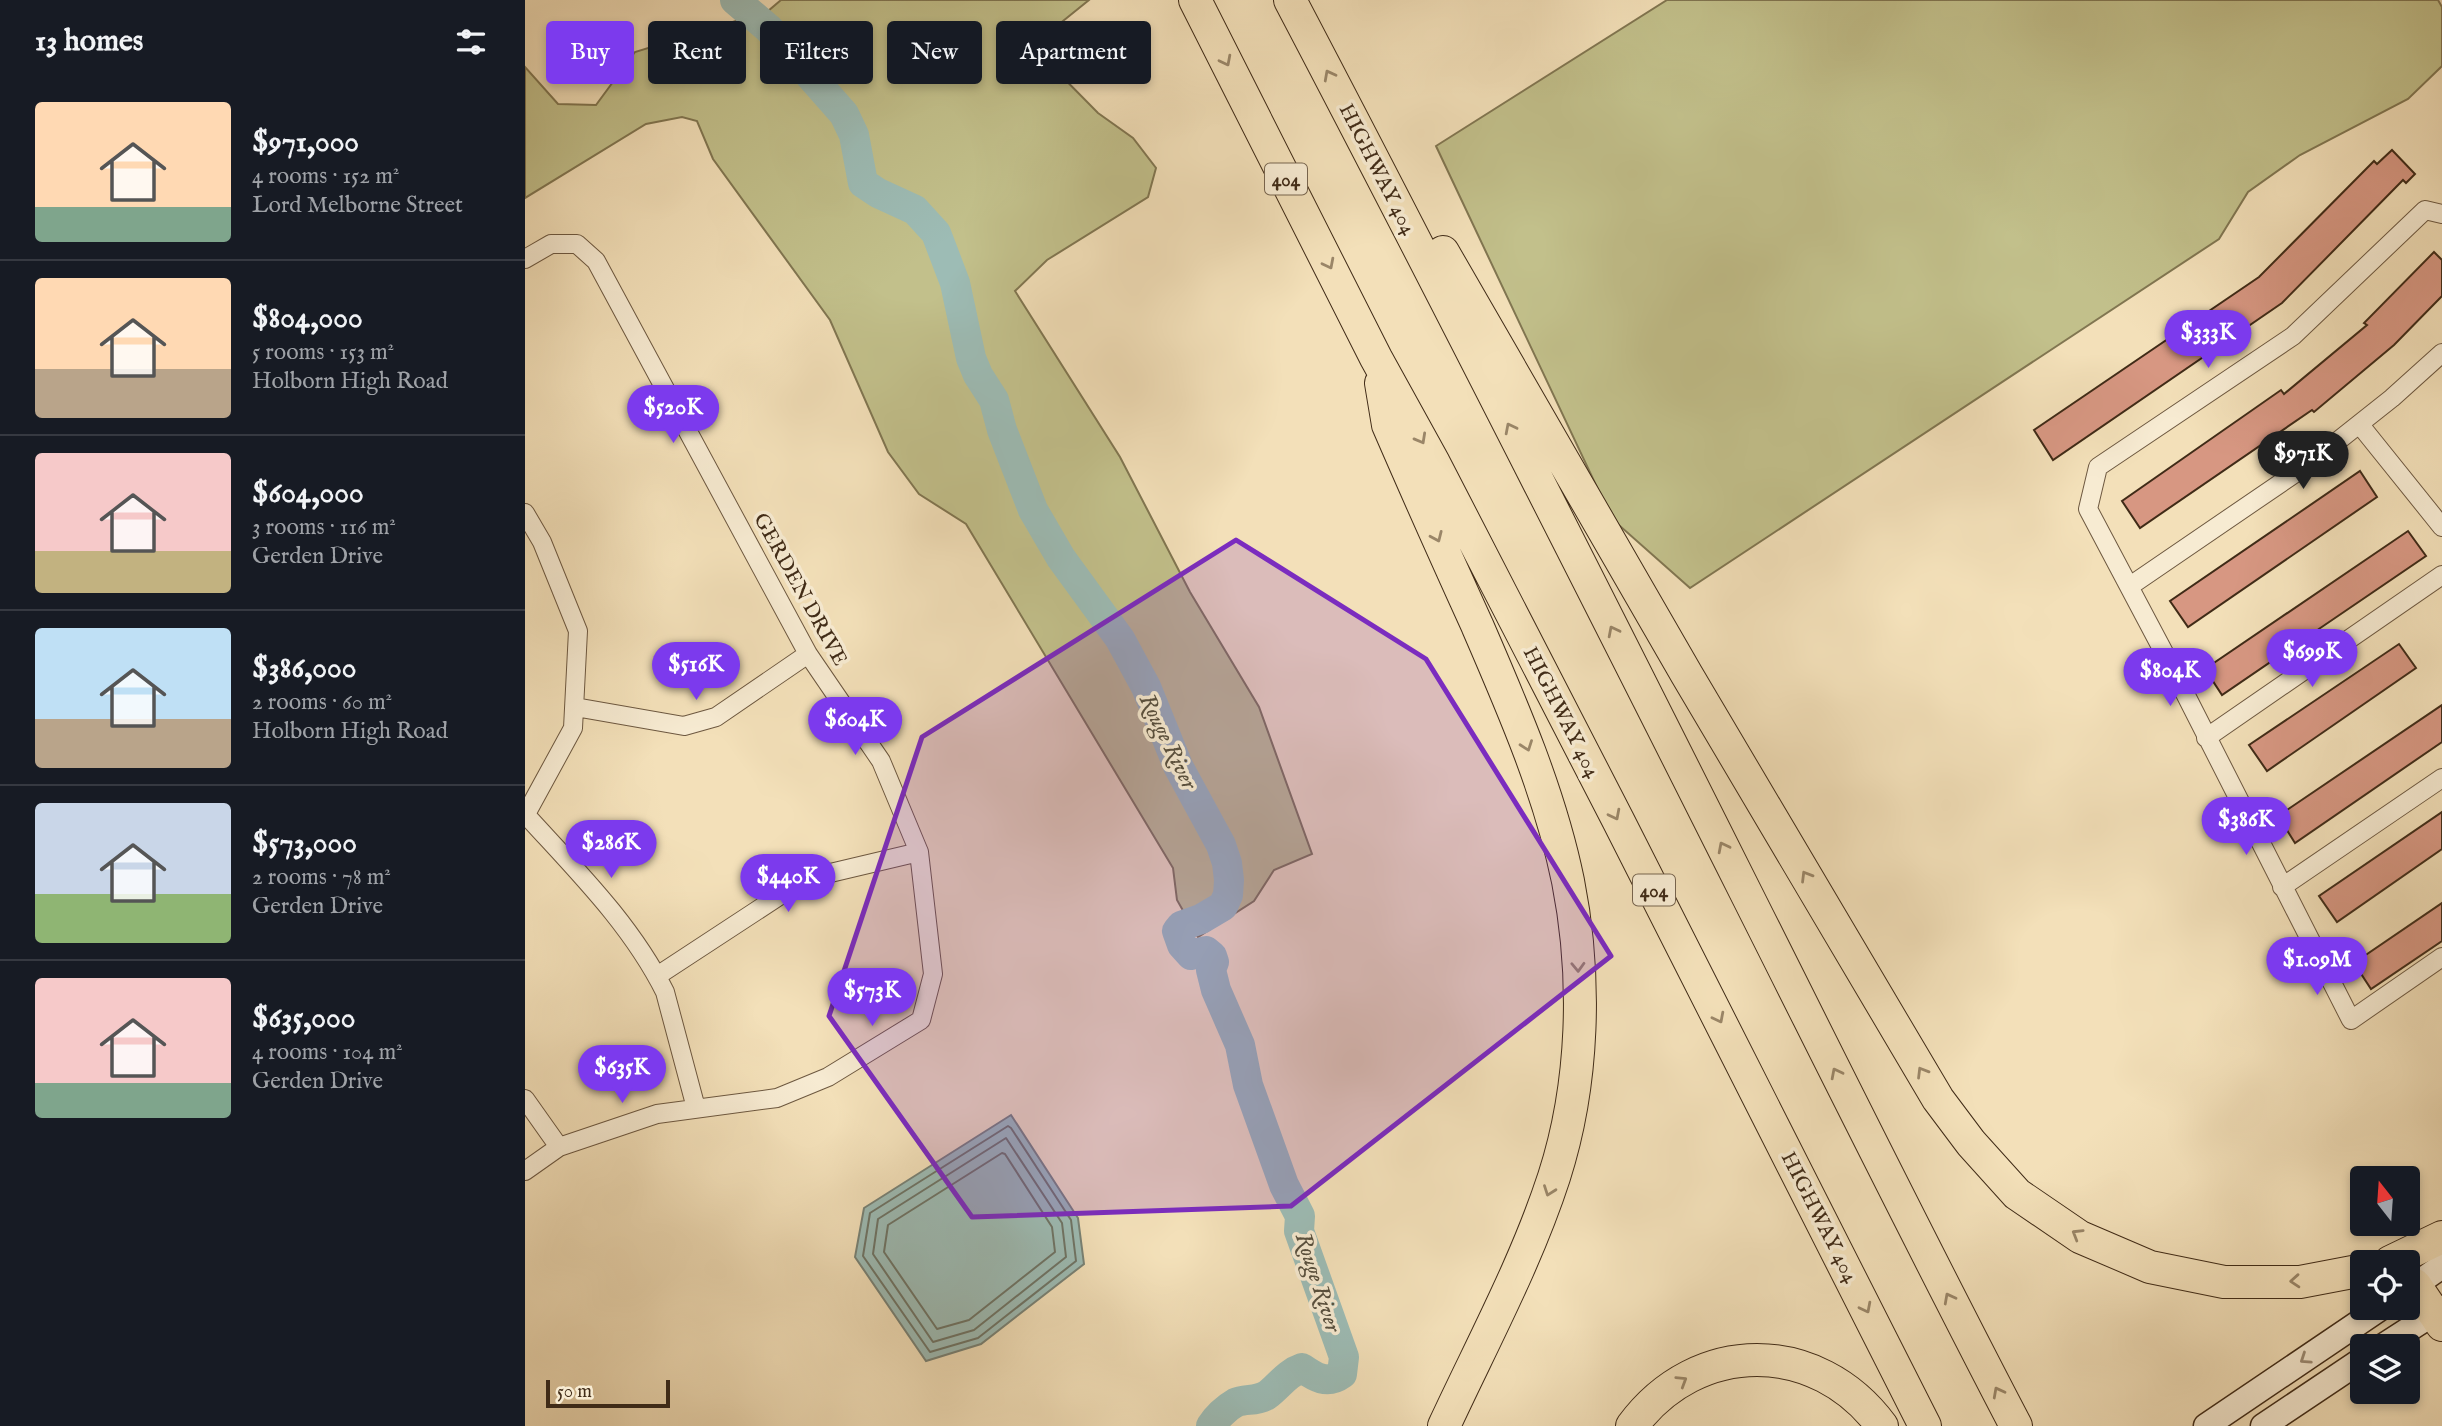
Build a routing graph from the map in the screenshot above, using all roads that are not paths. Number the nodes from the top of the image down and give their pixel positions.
1 (1195, 0) edge
2 (1290, 0) edge
3 (1384, 179) junction
4 (2442, 214) edge
5 (525, 260) edge
6 (2442, 352) edge
7 (1376, 358) junction
8 (2360, 425) junction
9 (525, 513) edge
10 (2442, 527) edge
11 (2442, 575) edge
12 (2130, 586) junction
13 (808, 654) junction
14 (575, 707) junction
15 (2206, 738) junction
16 (2442, 778) edge
17 (525, 816) edge
18 (919, 852) junction
19 (2282, 887) junction
20 (2442, 957) edge
21 (657, 976) junction
22 (525, 1100) edge
23 (696, 1108) junction
24 (559, 1147) junction
25 (525, 1171) edge
26 (2442, 1237) edge
27 (2415, 1250) edge
28 (2442, 1266) edge
29 (2350, 1272) edge
30 (2420, 1281) edge
31 (2420, 1296) edge
32 (2439, 1315) edge
33 (2363, 1320) edge
34 (2405, 1334) edge
35 (2350, 1368) edge
36 (1444, 1426) edge
37 (1632, 1426) edge
38 (1882, 1426) edge
39 (1925, 1426) edge
40 (2016, 1426) edge
41 (2206, 1426) edge
42 (2263, 1426) edge

1 -> 7 highway, HIGHWAY 404 / 404
3 -> 2 highway, HIGHWAY 404
29 -> 3 highway
40 -> 3 highway, HIGHWAY 404
4 - 12 street
5 - 13 street, GERDEN DRIVE
6 - 8 street
7 -> 36 highway
7 -> 39 highway, HIGHWAY 404 / 404
8 - 10 street
8 - 12 street
9 - 14 street
11 - 15 street
12 - 15 street
13 - 14 street
13 - 18 street, GERDEN DRIVE
14 - 17 street
15 - 19 street
16 - 19 street
17 - 21 street
18 - 21 street
18 - 23 street, GERDEN DRIVE
19 - 20 street
21 - 23 street
22 - 24 street
23 - 24 street, GERDEN DRIVE
24 - 25 street, GERDEN DRIVE
26 - 27 highway
28 - 30 main road
31 - 32 highway
32 - 34 main road
33 -> 41 main road
35 - 42 main road
37 -> 38 highway

